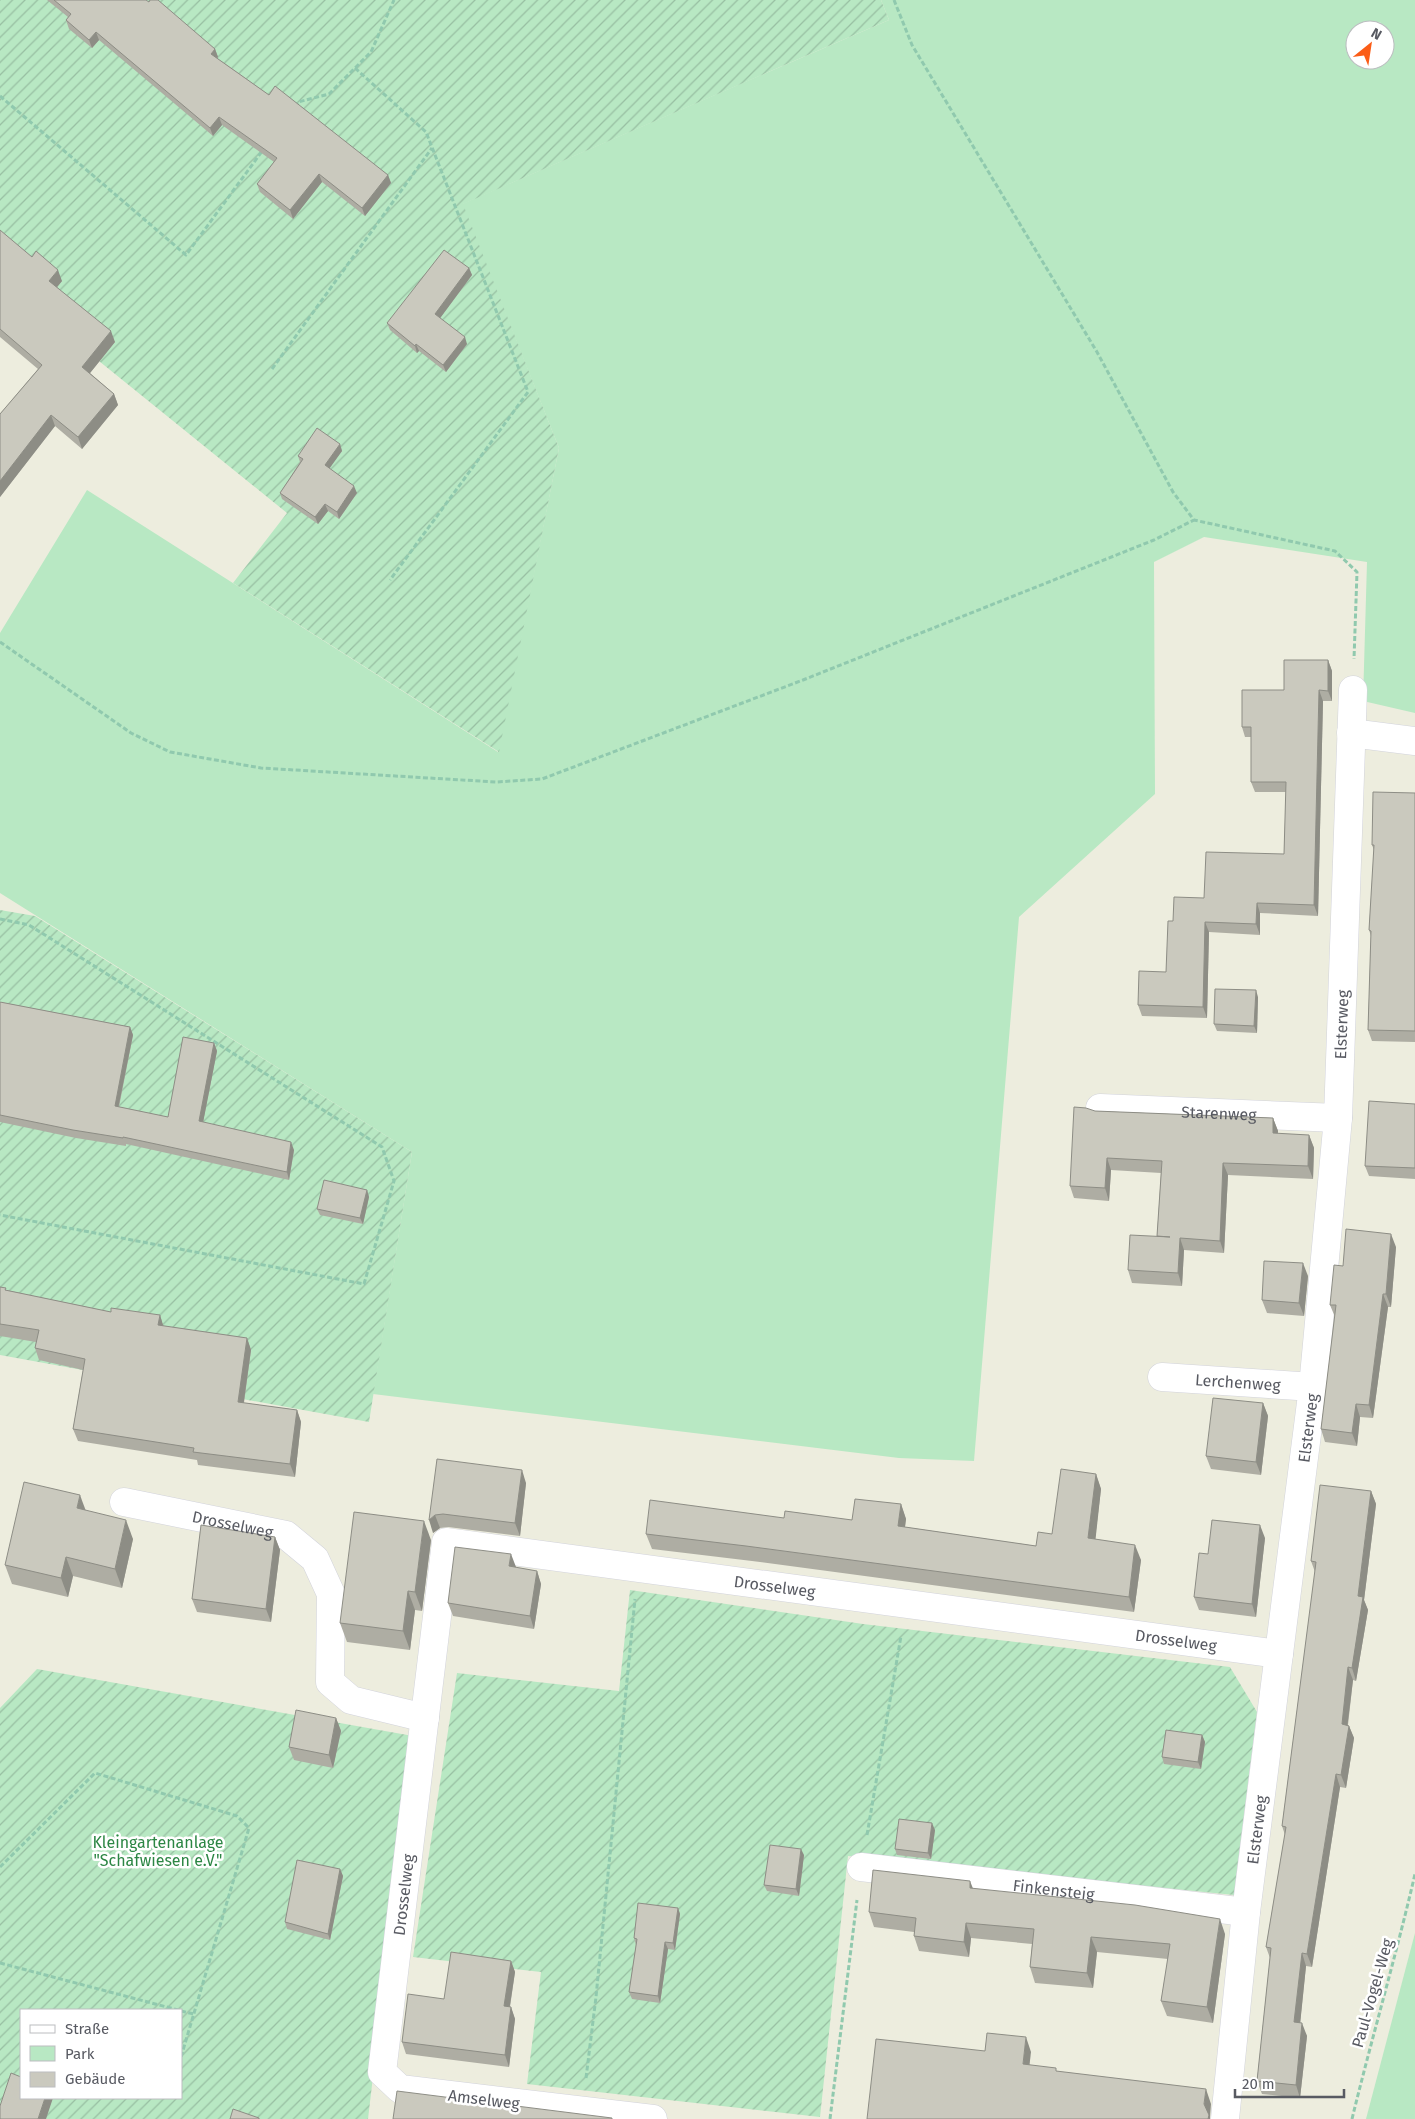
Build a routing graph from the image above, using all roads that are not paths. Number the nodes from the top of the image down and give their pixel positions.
1 (1353, 690) road end
2 (1351, 733) junction
3 (1415, 741) edge
4 (1100, 1108) dead end
5 (1338, 1118) junction
6 (1162, 1377) dead end
7 (1313, 1387) junction
8 (124, 1502) dead end
9 (1279, 1654) junction
10 (425, 1718) junction
11 (861, 1867) dead end
12 (1246, 1912) junction
13 (382, 2072) joint
14 (653, 2119) edge
15 (1225, 2119) edge

1 - 2 street, Elsterweg
2 - 3 street
2 - 5 street, Elsterweg
4 - 5 street, Starenweg
5 - 7 street, Elsterweg
6 - 7 street, Lerchenweg
7 - 9 street, Elsterweg
8 - 10 street, Drosselweg
9 - 10 street, Drosselweg
9 - 12 street, Elsterweg
10 - 13 street, Drosselweg
11 - 12 street, Finkensteig
12 - 15 street, Elsterweg
13 - 14 street, Amselweg

